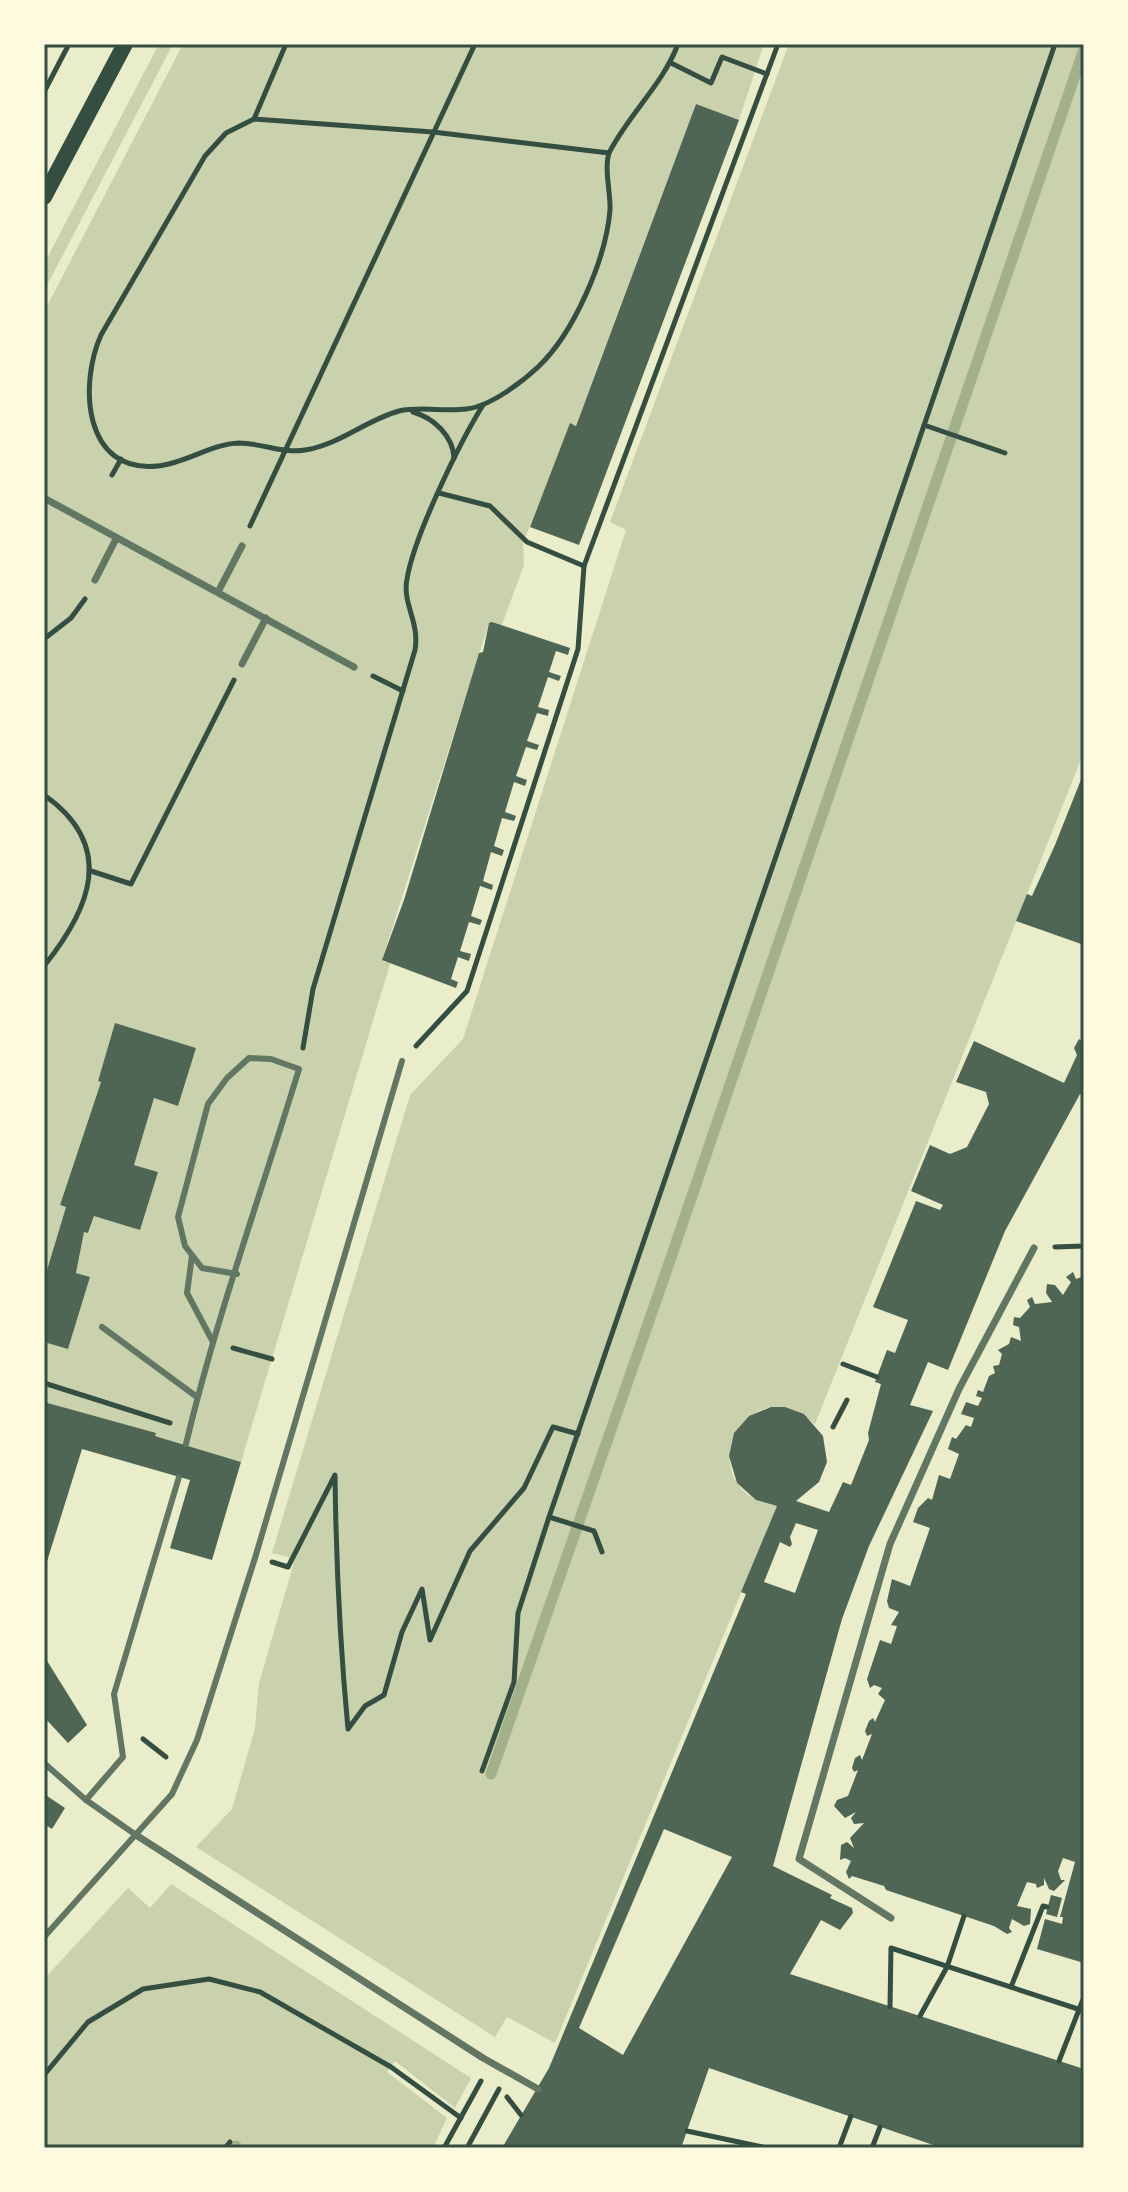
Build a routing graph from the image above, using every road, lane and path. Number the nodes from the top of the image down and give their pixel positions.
1 (69, 44) edge
2 (125, 44) edge
3 (286, 44) edge
4 (475, 44) edge
5 (678, 44) edge
6 (778, 44) edge
7 (1055, 44) edge
8 (671, 63) junction
9 (767, 74) junction
10 (44, 92) edge
11 (254, 119) junction
12 (433, 132) junction
13 (609, 153) junction
14 (44, 197) edge
15 (485, 402) junction
16 (404, 410) junction
17 (924, 425) junction
18 (284, 449) junction
19 (1005, 453) dead end
20 (121, 459) junction
21 (454, 463) junction
22 (112, 475) dead end
23 (439, 493) junction
24 (44, 498) edge
25 (116, 539) junction
26 (242, 546) joint
27 (584, 566) junction
28 (95, 580) joint
29 (218, 592) junction
30 (266, 618) junction
31 (44, 639) edge
32 (242, 664) joint
33 (354, 667) joint
34 (403, 691) junction
35 (44, 795) edge
36 (91, 871) junction
37 (44, 966) edge
38 (402, 1061) joint
39 (299, 1069) junction
40 (1084, 1246) edge
41 (1034, 1248) joint
42 (192, 1256) junction
43 (237, 1274) junction
44 (102, 1327) dead end
45 (213, 1342) junction
46 (272, 1359) dead end
47 (843, 1364) dead end
48 (877, 1377) dead end
49 (44, 1383) edge
50 (197, 1397) junction
51 (847, 1400) dead end
52 (833, 1427) dead end
53 (190, 1429) junction
54 (578, 1434) junction
55 (186, 1444) dead end
56 (179, 1477) dead end
57 (549, 1517) junction
58 (602, 1552) dead end
59 (255, 1558) junction
60 (118, 1720) junction
61 (44, 1763) edge
62 (183, 1770) junction
63 (482, 1771) dead end
64 (86, 1800) junction
65 (136, 1835) junction
66 (1047, 1907) dead end
67 (964, 1916) dead end
68 (891, 1918) dead end
69 (44, 1937) edge
70 (947, 1967) junction
71 (1011, 1987) junction
72 (1084, 1997) edge
73 (890, 2007) dead end
74 (1082, 2010) edge
75 (920, 2016) dead end
76 (1059, 2061) dead end
77 (492, 2063) junction
78 (44, 2075) edge
79 (538, 2089) dead end
80 (492, 2103) dead end
81 (851, 2116) dead end
82 (461, 2118) junction
83 (880, 2127) dead end
84 (687, 2131) dead end
85 (444, 2148) edge
86 (467, 2148) edge
87 (767, 2148) edge
88 (839, 2148) edge
89 (872, 2148) edge

1 - 10 path
2 - 14 main road
3 - 11 path
4 - 12 path
5 - 8 path
6 - 9 path
7 - 17 path
8 - 9 path
8 - 13 path
9 - 27 path
11 - 12 path
11 - 20 path
12 - 13 path
12 - 18 path
13 - 15 path
15 - 16 path
15 - 21 path
16 - 18 path
16 - 21 path
17 - 19 path
17 - 54 path
18 - 20 path
18 - 26 path
20 - 22 path
21 - 23 path
23 - 27 path
23 - 34 path
24 - 25 street
25 - 28 street
25 - 29 street
26 - 29 street
27 - 38 path
28 - 31 path
29 - 30 street
30 - 32 street
30 - 33 street
32 - 36 path
33 - 34 path
34 - 39 path
35 - 36 path
36 - 37 path
38 - 59 lane
39 - 42 lane
39 - 43 lane
40 - 41 path
41 - 68 street
42 - 43 lane
42 - 45 lane
43 - 45 lane
44 - 50 lane
45 - 46 path
45 - 50 lane
47 - 48 path
49 - 53 path
50 - 53 lane
51 - 52 path
53 - 55 lane
54 - 57 path
54 - 59 path
56 - 60 lane
57 - 58 path
57 - 63 path
59 - 62 lane
60 - 62 path
60 - 64 lane
61 - 64 lane
62 - 65 lane
64 - 65 lane
65 - 69 lane
65 - 77 street
66 - 71 path
67 - 70 path
70 - 71 path
70 - 73 path
70 - 75 path
71 - 74 path
72 - 74 path
74 - 76 path
77 - 79 street
77 - 82 path
78 - 82 path
80 - 86 path
81 - 88 path
82 - 85 path
83 - 89 path
84 - 87 path

